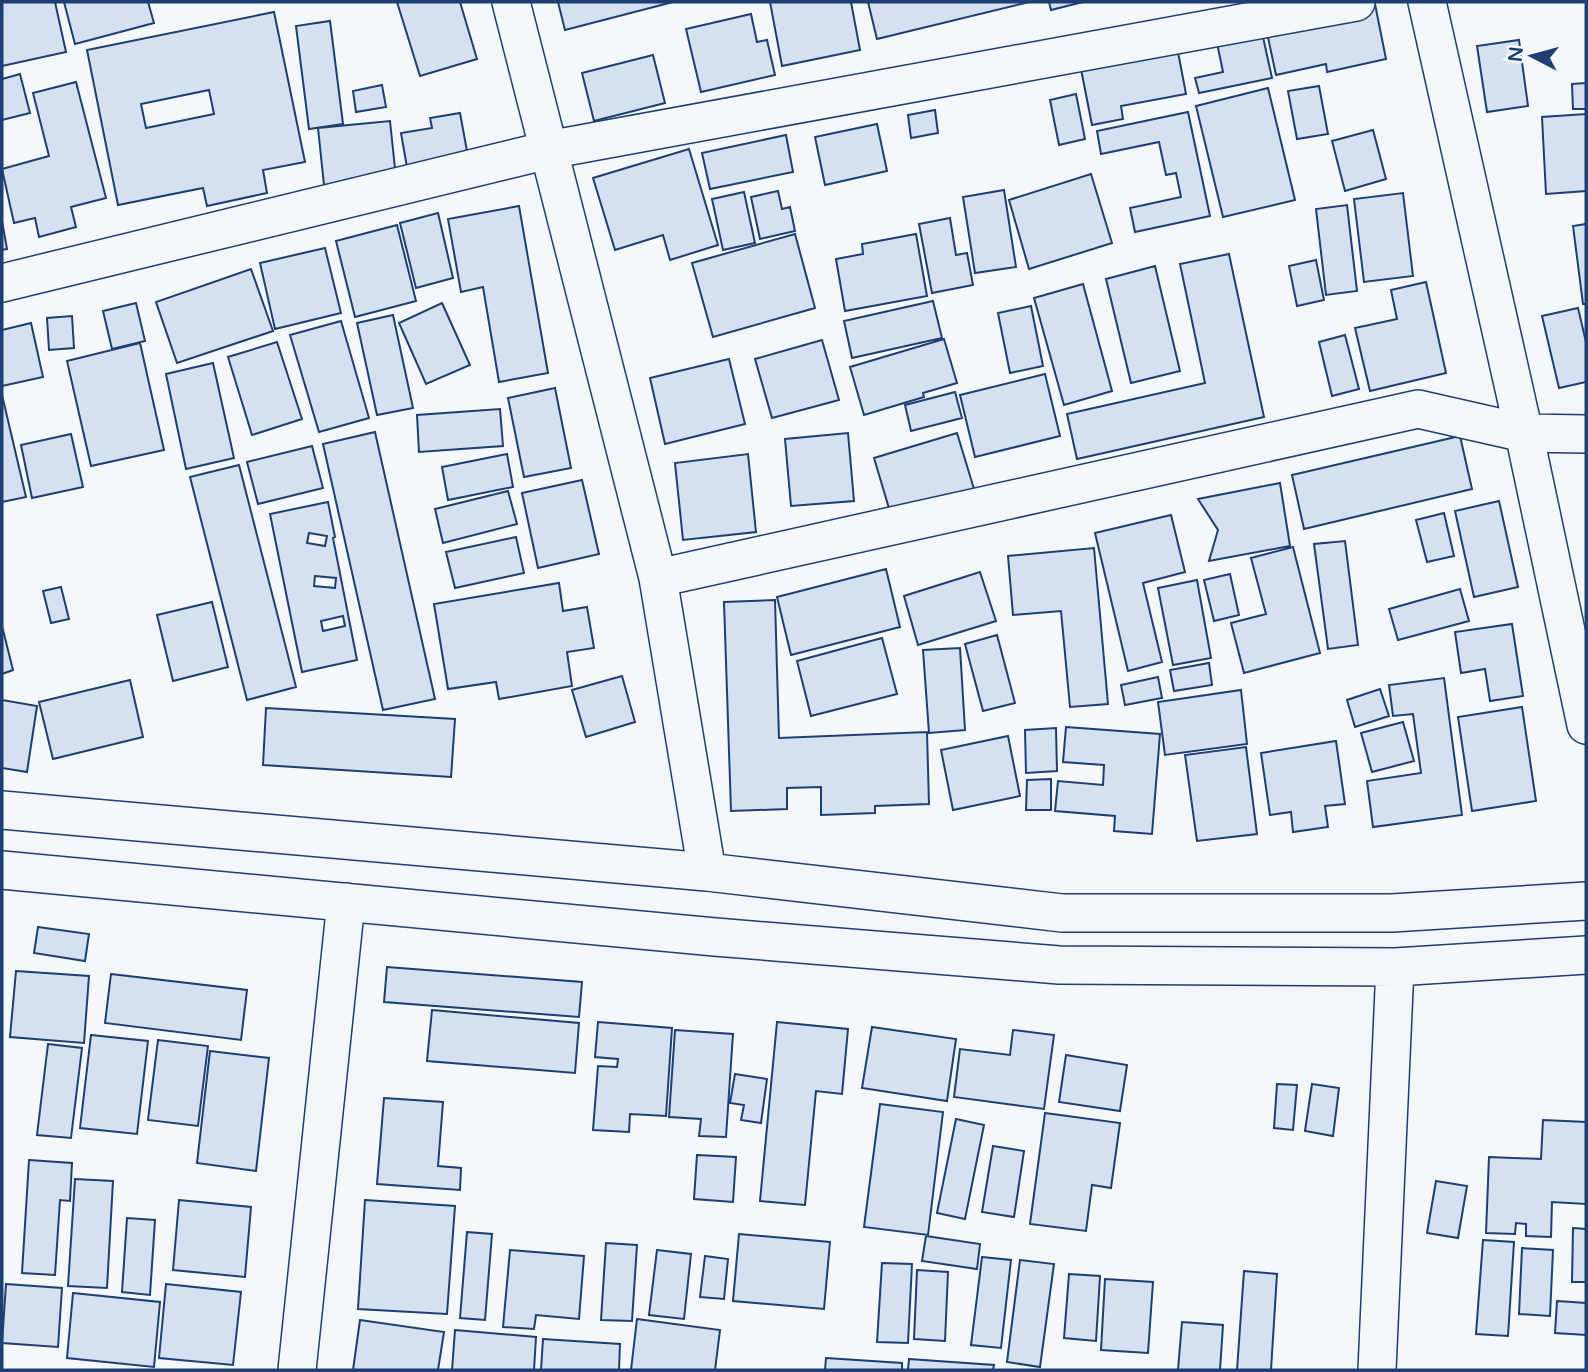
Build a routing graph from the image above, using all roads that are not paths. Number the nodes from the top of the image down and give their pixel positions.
1 (511, 2) edge
2 (1356, 2) edge
3 (1427, 2) edge
4 (548, 150) junction
5 (2, 283) edge
6 (1524, 433) junction
7 (1586, 434) edge
8 (658, 578) junction
9 (1586, 725) edge
10 (2, 810) edge
11 (84, 817) junction
12 (2, 870) edge
13 (706, 872) junction
14 (79, 877) junction
15 (1586, 901) edge
16 (346, 902) junction
17 (1586, 955) edge
18 (1395, 967) junction
19 (297, 1370) edge
20 (1377, 1370) edge

1 - 4 street
2 - 4 street
3 - 6 street
4 - 5 street
4 - 8 street
6 - 7 street
6 - 8 street
6 - 9 street
8 - 13 street
10 - 11 street
11 - 13 street
11 - 14 street
12 - 14 street
13 - 15 street
14 - 16 street
16 - 18 street
16 - 19 street
17 - 18 street
18 - 20 street

